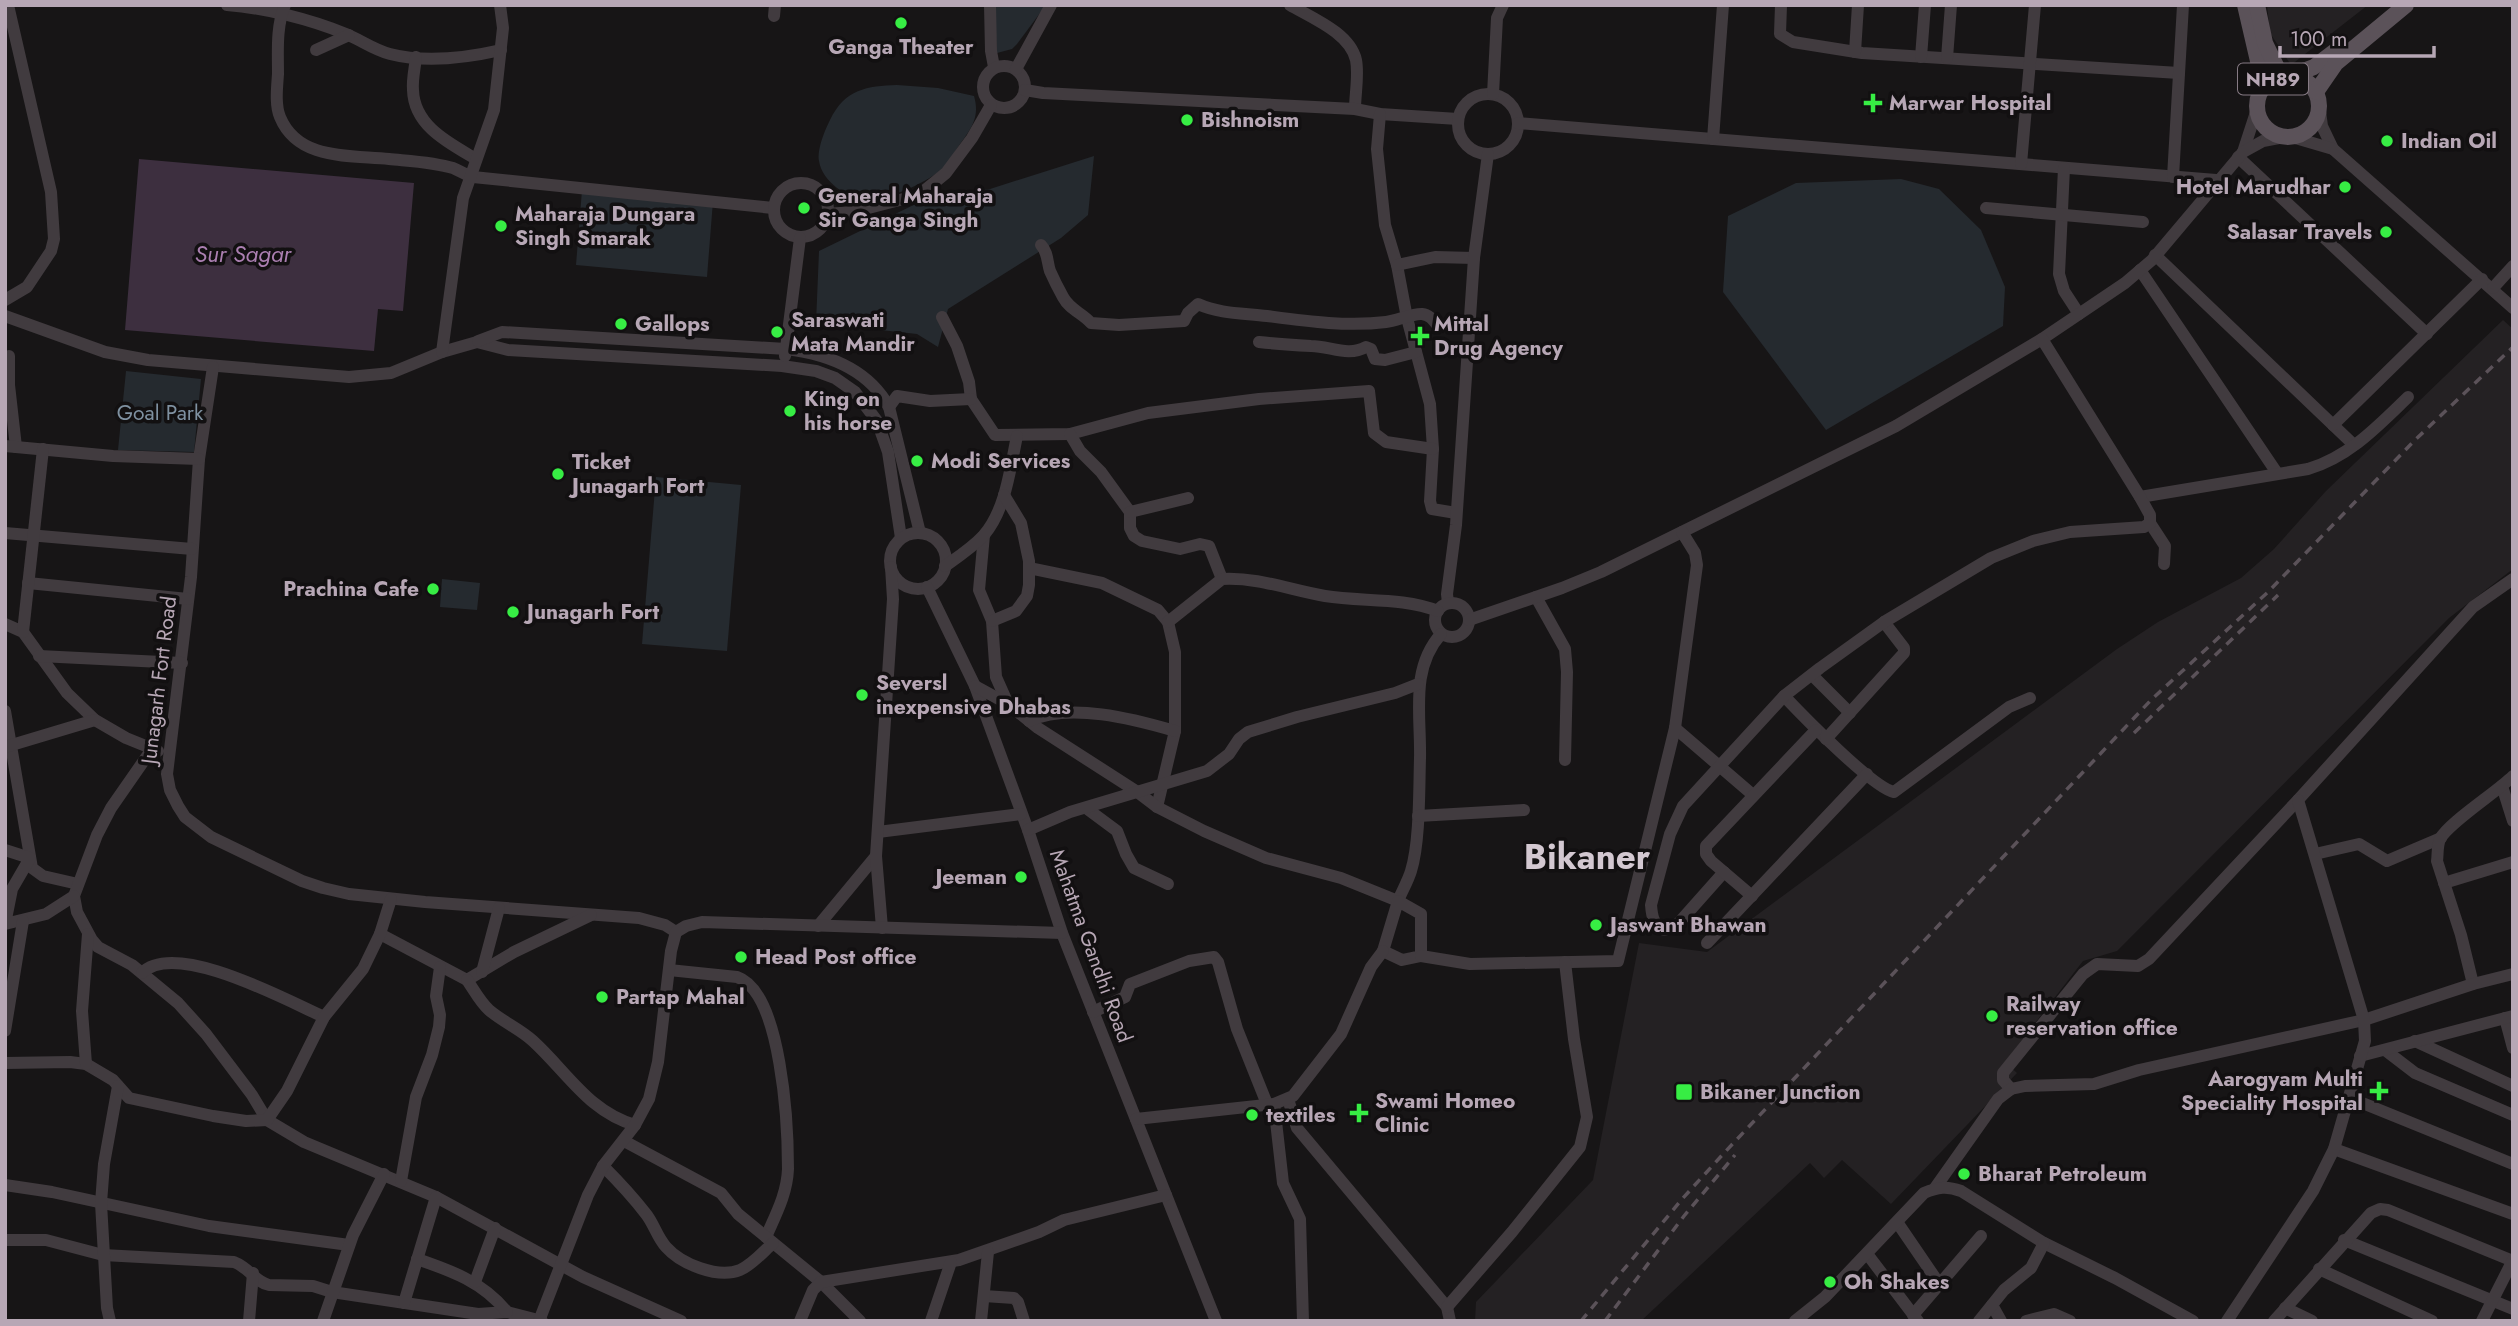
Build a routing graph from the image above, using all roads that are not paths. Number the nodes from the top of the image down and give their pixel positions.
1 (8, 5) edge
2 (227, 5) edge
3 (500, 5) edge
4 (990, 5) edge
5 (1051, 5) edge
6 (1290, 5) edge
7 (1503, 5) edge
8 (1723, 5) edge
9 (1781, 5) edge
10 (1858, 5) edge
11 (1925, 5) edge
12 (1951, 5) edge
13 (2035, 5) edge
14 (2183, 5) edge
15 (2245, 5) edge
16 (2257, 5) edge
17 (2390, 5) edge
18 (2406, 5) edge
19 (283, 10) edge
20 (9, 26) edge
21 (349, 35) junction
22 (316, 50) dead end
23 (501, 50) junction
24 (1855, 52) junction
25 (416, 57) junction
26 (1921, 57) junction
27 (1947, 58) junction
28 (2029, 62) junction
29 (993, 67) junction
30 (1016, 69) junction
31 (2179, 73) junction
32 (2287, 76) junction
33 (2264, 87) junction
34 (1025, 90) junction
35 (1493, 94) junction
36 (2318, 98) junction
37 (990, 105) junction
38 (2257, 109) junction
39 (1355, 110) junction
40 (1380, 114) junction
41 (1458, 119) junction
42 (1518, 123) junction
43 (2288, 137) junction
44 (1713, 139) junction
45 (2333, 149) junction
46 (1488, 154) junction
47 (2240, 154) junction
48 (476, 159) junction
49 (2021, 164) junction
50 (2064, 168) junction
51 (469, 176) junction
52 (2173, 177) junction
53 (2216, 180) junction
54 (773, 208) junction
55 (1986, 208) dead end
56 (827, 214) junction
57 (2061, 215) junction
58 (2143, 222) dead end
59 (800, 238) junction
60 (1041, 245) dead end
61 (2155, 255) junction
62 (1474, 258) junction
63 (1397, 265) junction
64 (2513, 266) edge
65 (2140, 270) junction
66 (2482, 279) junction
67 (2493, 288) junction
68 (5, 300) edge
69 (2513, 308) edge
70 (2079, 314) junction
71 (5, 316) edge
72 (942, 317) dead end
73 (1408, 318) junction
74 (1470, 328) junction
75 (2427, 334) junction
76 (2042, 339) junction
77 (477, 342) junction
78 (1259, 342) dead end
79 (786, 348) junction
80 (442, 352) junction
81 (1416, 352) junction
82 (9, 356) dead end
83 (782, 366) junction
84 (213, 368) junction
85 (2408, 397) dead end
86 (971, 399) junction
87 (889, 407) junction
88 (2333, 425) junction
89 (1070, 434) junction
90 (1017, 436) junction
91 (2354, 445) junction
92 (10, 447) edge
93 (43, 449) junction
94 (1433, 449) junction
95 (199, 459) junction
96 (2277, 473) junction
97 (1004, 495) junction
98 (2140, 497) junction
99 (1188, 498) dead end
100 (1130, 512) junction
101 (1456, 513) junction
102 (2150, 523) junction
103 (1682, 532) junction
104 (5, 533) edge
105 (920, 533) junction
106 (984, 535) junction
107 (33, 536) junction
108 (901, 538) junction
109 (192, 549) junction
110 (2164, 565) dead end
111 (945, 566) junction
112 (891, 567) junction
113 (1029, 568) junction
114 (1223, 579) junction
115 (2513, 579) edge
116 (28, 583) junction
117 (927, 587) junction
118 (1536, 597) junction
119 (188, 599) junction
120 (1443, 607) junction
121 (1469, 620) junction
122 (992, 621) junction
123 (1168, 622) junction
124 (1884, 622) junction
125 (5, 624) edge
126 (23, 632) junction
127 (1441, 634) junction
128 (39, 656) junction
129 (182, 663) junction
130 (1812, 675) junction
131 (1418, 684) junction
132 (975, 686) junction
133 (1784, 696) junction
134 (2030, 698) dead end
135 (1008, 704) junction
136 (5, 711) edge
137 (1850, 713) junction
138 (95, 720) junction
139 (1029, 721) junction
140 (1675, 728) junction
141 (1816, 730) junction
142 (1175, 731) junction
143 (1826, 739) junction
144 (9, 747) edge
145 (152, 749) junction
146 (168, 755) junction
147 (1565, 760) dead end
148 (1718, 765) junction
149 (1867, 775) junction
150 (2513, 776) edge
151 (1161, 784) junction
152 (2502, 786) junction
153 (1136, 791) junction
154 (1753, 794) junction
155 (2298, 800) junction
156 (1157, 807) junction
157 (1086, 808) junction
158 (1524, 810) dead end
159 (1021, 814) junction
160 (1418, 816) junction
161 (2513, 821) edge
162 (1028, 830) junction
163 (878, 832) junction
164 (2441, 838) junction
165 (5, 850) edge
166 (2315, 855) junction
167 (876, 856) junction
168 (30, 858) junction
169 (2513, 862) edge
170 (1724, 872) junction
171 (2444, 883) junction
172 (1168, 884) dead end
173 (76, 890) junction
174 (1752, 896) junction
175 (391, 899) junction
176 (1398, 901) junction
177 (499, 908) junction
178 (592, 915) junction
179 (23, 920) junction
180 (818, 926) junction
181 (882, 928) junction
182 (676, 932) junction
183 (1062, 933) junction
184 (88, 934) junction
185 (380, 934) junction
186 (1707, 943) dead end
187 (1384, 951) junction
188 (1421, 956) junction
189 (1565, 962) junction
190 (440, 967) junction
191 (669, 970) junction
192 (482, 972) junction
193 (142, 973) junction
194 (2513, 974) edge
195 (467, 980) junction
196 (2473, 984) junction
197 (1093, 1012) junction
198 (324, 1017) junction
199 (2509, 1017) edge
200 (2364, 1020) junction
201 (5, 1031) edge
202 (2415, 1041) junction
203 (2513, 1048) edge
204 (2385, 1050) junction
205 (2360, 1056) junction
206 (5, 1063) edge
207 (86, 1064) junction
208 (118, 1086) junction
209 (2513, 1086) edge
210 (2011, 1089) junction
211 (2350, 1098) junction
212 (1288, 1099) junction
213 (1270, 1104) junction
214 (2513, 1115) edge
215 (1136, 1119) junction
216 (267, 1120) junction
217 (635, 1125) junction
218 (624, 1140) junction
219 (2334, 1149) junction
220 (2513, 1164) edge
221 (603, 1166) junction
222 (384, 1174) junction
223 (401, 1181) junction
224 (5, 1185) edge
225 (1935, 1188) junction
226 (1166, 1195) junction
227 (436, 1197) junction
228 (101, 1203) junction
229 (2513, 1214) edge
230 (1898, 1222) junction
231 (495, 1228) junction
232 (1981, 1236) dead end
233 (5, 1240) edge
234 (769, 1240) junction
235 (2344, 1240) junction
236 (2044, 1243) junction
237 (349, 1245) junction
238 (988, 1252) junction
239 (103, 1255) junction
240 (1868, 1255) junction
241 (417, 1259) junction
242 (2513, 1261) edge
243 (951, 1262) junction
244 (561, 1265) junction
245 (2319, 1269) junction
246 (253, 1273) junction
247 (475, 1282) junction
248 (821, 1282) junction
249 (1940, 1285) junction
250 (332, 1292) junction
251 (984, 1296) junction
252 (2493, 1300) junction
253 (404, 1303) junction
254 (1992, 1306) junction
255 (1447, 1307) junction
256 (2285, 1308) junction
257 (2513, 1309) edge
258 (507, 1312) junction
259 (664, 1318) edge
260 (1916, 1318) edge
261 (540, 1320) edge
262 (110, 1321) edge
263 (249, 1321) edge
264 (323, 1321) edge
265 (681, 1321) edge
266 (800, 1321) edge
267 (860, 1321) edge
268 (931, 1321) edge
269 (981, 1321) edge
270 (1024, 1321) edge
271 (1216, 1321) edge
272 (1303, 1321) edge
273 (1450, 1321) edge
274 (1794, 1321) edge
275 (1979, 1321) edge
276 (2001, 1321) edge
277 (2026, 1321) edge
278 (2070, 1321) edge
279 (2193, 1321) edge
280 (2227, 1321) edge
281 (2274, 1321) edge
282 (2312, 1321) edge
283 (2432, 1321) edge
284 (2483, 1321) edge

1 - 20 street
2 - 19 street
3 - 23 street
4 - 29 street
5 - 30 street
6 - 39 street
7 - 35 street
8 - 44 street
9 - 24 street
10 - 24 street
11 - 26 street
12 - 27 street
13 - 28 street
14 - 31 street
15 - 33 main road, NH89
16 - 32 main road, NH89
17 - 32 main road, NH89
18 - 36 main road, NH89
19 - 21 street
19 - 51 street
20 - 68 street
21 - 22 street
21 - 25 street
23 - 25 street
23 - 48 street
24 - 26 street
25 - 48 street
26 - 27 street
27 - 28 street
28 - 31 street
28 - 49 street
29 - 30 street
29 - 37 street
30 - 34 street
31 - 52 street
32 - 33 main road, NH89
32 - 36 main road, NH89
33 - 38 main road, NH89
34 - 37 street
34 - 39 street
35 - 41 street
35 - 42 street
36 - 43 main road, NH89
36 - 45 street
37 - 56 street
38 - 43 main road, NH89
38 - 47 street
39 - 40 street
40 - 41 street
40 - 63 street
41 - 46 street
42 - 44 street
42 - 46 street
43 - 45 street
43 - 47 street
44 - 49 street
45 - 66 street
46 - 62 street
47 - 53 street
47 - 75 street
48 - 51 street
49 - 50 street
50 - 52 street
50 - 57 street
51 - 54 street
51 - 80 street
52 - 53 street
53 - 61 street
54 - 56 street
54 - 59 street
55 - 57 street
56 - 59 street
57 - 58 street
57 - 70 street
59 - 79 street
60 - 73 street
61 - 65 street
61 - 88 street
62 - 63 street
62 - 74 street
63 - 73 street
64 - 67 street
65 - 70 street
65 - 96 street
66 - 67 street
66 - 75 street
67 - 69 street
70 - 76 street
71 - 84 street
72 - 86 street
73 - 74 street
73 - 81 street
74 - 101 street
75 - 88 street
76 - 98 street
76 - 103 street
77 - 79 street
77 - 80 street
77 - 83 street
78 - 81 street
79 - 83 street
79 - 87 street
80 - 84 street
81 - 94 street
82 - 92 street
83 - 108 street
84 - 95 street, Junagarh Fort Road
85 - 91 street
86 - 87 street
86 - 90 street
87 - 105 street
88 - 91 street
89 - 90 street
89 - 94 street
89 - 100 street
90 - 97 street
91 - 96 street
92 - 93 street
93 - 95 street
93 - 107 street
94 - 101 street
95 - 109 street, Junagarh Fort Road
96 - 98 street
97 - 106 street
97 - 113 street
98 - 102 street
99 - 100 street
100 - 114 street
101 - 120 street
102 - 110 street
102 - 124 street
103 - 118 street
103 - 140 street
104 - 107 street
105 - 108 street
105 - 111 street
106 - 111 street
106 - 122 street
107 - 109 street
107 - 116 street
108 - 112 street
109 - 119 street, Junagarh Fort Road
111 - 117 street
112 - 117 street
112 - 163 street
113 - 122 street
113 - 123 street
114 - 120 street
114 - 123 street
115 - 155 street
116 - 119 street
116 - 126 street
117 - 132 street, Mahatma Gandhi Road
118 - 121 street
118 - 147 street
119 - 129 street, Junagarh Fort Road
120 - 121 street
120 - 127 street
121 - 127 street
122 - 135 street
123 - 142 street
124 - 130 street
124 - 137 street
125 - 126 street
126 - 128 street
127 - 131 street
128 - 129 street
128 - 138 street
129 - 146 street, Junagarh Fort Road
130 - 133 street
130 - 137 street
131 - 151 street
131 - 160 street
132 - 135 street
132 - 159 street, Mahatma Gandhi Road
133 - 141 street
133 - 148 street
134 - 149 street
135 - 139 street
136 - 144 street
137 - 143 street
138 - 144 street
138 - 145 street
139 - 142 street
139 - 153 street
140 - 148 street
140 - 189 street
141 - 143 street
141 - 154 street
142 - 151 street
143 - 149 street
144 - 168 street
145 - 146 street
145 - 173 street
146 - 175 street, Junagarh Fort Road
148 - 154 street
148 - 170 street
149 - 174 street
150 - 152 street
151 - 153 street
151 - 156 street
152 - 161 street
152 - 164 street
153 - 156 street
153 - 157 street
154 - 170 street
155 - 166 street
155 - 210 street
156 - 176 street
157 - 162 street
157 - 172 street
158 - 160 street
159 - 162 street, Mahatma Gandhi Road
159 - 163 street
160 - 176 street
162 - 183 street, Mahatma Gandhi Road
163 - 167 street
164 - 166 street
164 - 171 street
165 - 168 street
166 - 200 street
167 - 180 street
167 - 181 street
168 - 173 street
168 - 179 street
169 - 171 street
170 - 174 street
171 - 196 street
173 - 179 street
173 - 184 street
174 - 186 street
175 - 177 street, Junagarh Fort Road
175 - 185 street
176 - 187 street
176 - 188 street
177 - 178 street, Junagarh Fort Road
177 - 192 street
178 - 182 street, Junagarh Fort Road
178 - 192 street
179 - 201 street
180 - 181 street
180 - 182 street
181 - 183 street
182 - 191 street
183 - 197 street, Mahatma Gandhi Road
184 - 193 street
184 - 207 street
185 - 190 street
185 - 198 street
187 - 188 street
187 - 212 street
188 - 189 street
189 - 255 street
190 - 195 street
190 - 223 street
191 - 217 street
191 - 234 street
192 - 195 street
193 - 198 street
193 - 216 street
194 - 196 street
195 - 217 street
196 - 200 street
197 - 213 street
197 - 215 street, Mahatma Gandhi Road
198 - 216 street
199 - 202 street
199 - 203 street
200 - 205 street
200 - 210 street
202 - 204 street
202 - 209 street
204 - 205 street
204 - 214 street
205 - 211 street
206 - 207 street
207 - 208 street
208 - 216 street
208 - 228 street
210 - 225 street
211 - 219 street
211 - 220 street
212 - 213 street
212 - 255 street
213 - 215 street
213 - 272 street
215 - 226 street, Mahatma Gandhi Road
216 - 222 street
217 - 218 street
218 - 221 street
218 - 234 street
219 - 229 street
219 - 280 street
221 - 234 street
221 - 244 street
222 - 223 street
222 - 237 street
223 - 227 street
224 - 228 street
225 - 230 street
225 - 236 street
226 - 238 street
226 - 271 street, Mahatma Gandhi Road
227 - 231 street
227 - 241 street
228 - 237 street
228 - 239 street
230 - 240 street
230 - 249 street
231 - 244 street
231 - 247 street
232 - 249 street
233 - 239 street
234 - 248 street
235 - 242 street
235 - 245 street
235 - 252 street
236 - 254 street
236 - 279 street
237 - 250 street
238 - 243 street
238 - 251 street
239 - 246 street
239 - 262 street
240 - 260 street
240 - 274 street
241 - 247 street
241 - 253 street
242 - 252 street
243 - 248 street
243 - 268 street
244 - 259 street
244 - 261 street
245 - 256 street
245 - 283 street
246 - 250 street
246 - 263 street
247 - 258 street
248 - 266 street
248 - 267 street
249 - 260 street
250 - 253 street
250 - 264 street
251 - 269 street
251 - 270 street
252 - 257 street
252 - 284 street
253 - 258 street
254 - 275 street
254 - 276 street
255 - 273 street
256 - 281 street
256 - 282 street
258 - 261 street
259 - 265 street
277 - 278 street

